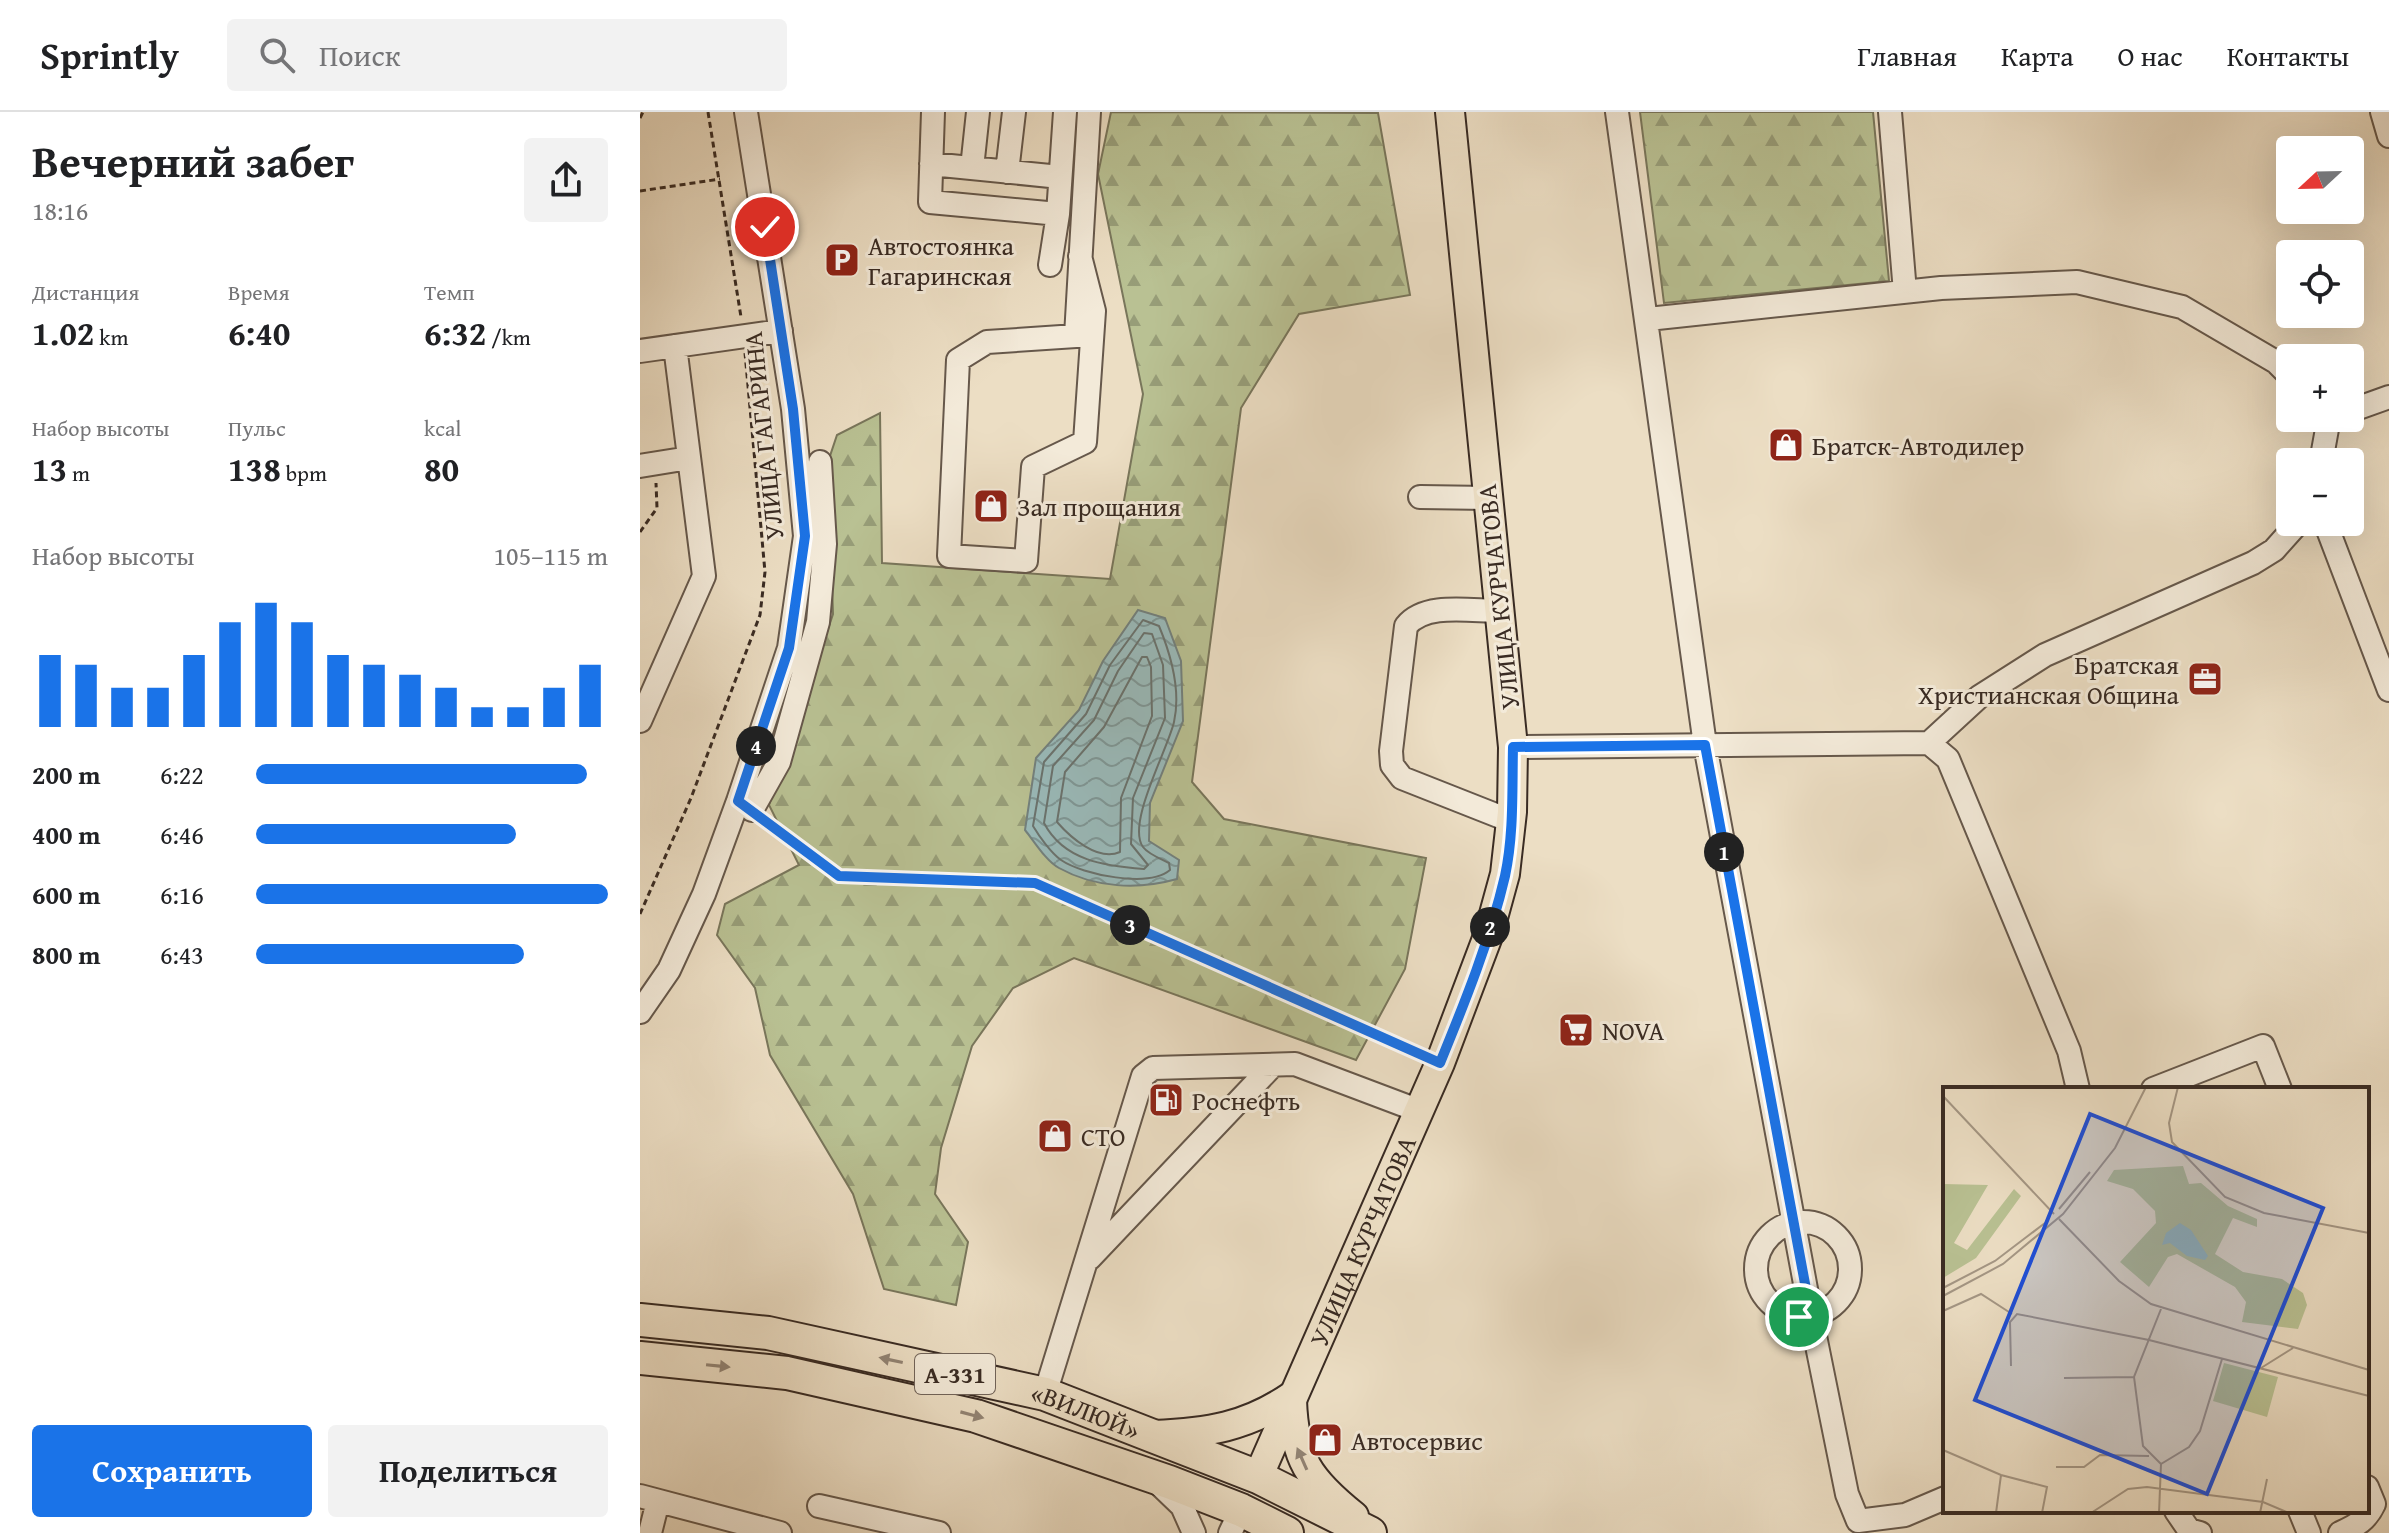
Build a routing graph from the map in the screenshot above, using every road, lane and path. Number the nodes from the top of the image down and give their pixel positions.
1 (643, 112) edge
2 (708, 112) edge
3 (746, 112) edge
4 (933, 112) edge
5 (978, 112) edge
6 (1014, 112) edge
7 (1065, 112) edge
8 (1089, 112) edge
9 (1450, 112) edge
10 (1617, 112) edge
11 (1890, 112) edge
12 (2382, 112) edge
13 (640, 118) edge
14 (2389, 136) edge
15 (931, 164) junction
16 (972, 168) junction
17 (1007, 172) junction
18 (1060, 177) junction
19 (720, 179) junction
20 (640, 191) edge
21 (1058, 214) junction
22 (1080, 256) junction
23 (1050, 265) dead end
24 (1905, 292) junction
25 (1648, 319) junction
26 (781, 331) junction
27 (744, 337) junction
28 (675, 346) junction
29 (640, 351) edge
30 (2276, 362) edge
31 (2389, 397) edge
32 (2364, 406) edge
33 (689, 458) junction
34 (820, 462) dead end
35 (648, 465) edge
36 (1420, 497) dead end
37 (1488, 498) junction
38 (641, 533) edge
39 (2286, 536) edge
40 (2330, 536) edge
41 (640, 539) edge
42 (1499, 611) junction
43 (2389, 690) edge
44 (640, 721) edge
45 (1929, 743) junction
46 (1705, 745) junction
47 (1513, 747) junction
48 (752, 810) joint
49 (1511, 821) junction
50 (640, 914) edge
51 (640, 1012) edge
52 (1440, 1063) junction
53 (1273, 1065) junction
54 (2078, 1087) edge
55 (2167, 1087) edge
56 (2279, 1087) edge
57 (1417, 1110) junction
58 (1793, 1222) junction
59 (1085, 1263) junction
60 (1811, 1316) junction
61 (640, 1320) edge
62 (640, 1358) edge
63 (1045, 1394) junction
64 (1292, 1396) junction
65 (1153, 1435) junction
66 (1151, 1476) junction
67 (1258, 1477) junction
68 (2369, 1492) edge
69 (649, 1498) edge
70 (1943, 1499) edge
71 (819, 1506) dead end
72 (2177, 1513) edge
73 (2301, 1513) edge
74 (1236, 1522) edge
75 (702, 1524) edge
76 (1857, 1527) edge
77 (749, 1529) edge
78 (650, 1533) edge
79 (780, 1533) edge
80 (939, 1533) edge
81 (1194, 1533) edge
82 (1287, 1533) edge
83 (1373, 1533) edge
84 (2200, 1533) edge
85 (2309, 1533) edge
86 (2340, 1533) edge

1 - 13 path
2 - 19 path
3 - 26 street, УЛИЦА ГАГАРИНА
4 - 15 street
5 - 16 street
6 - 17 street
7 - 18 street
8 - 22 street
9 - 37 main road, УЛИЦА КУРЧАТОВА
10 - 25 street
11 - 24 street
12 - 14 street
15 - 16 street
15 - 21 street
16 - 17 street
17 - 18 street
18 - 21 street
19 - 20 path
19 - 27 path
21 - 23 street
22 - 22 street
24 - 25 street
24 - 30 street
25 - 46 street
26 - 27 street
26 - 51 street, УЛИЦА ГАГАРИНА
27 - 28 street
27 - 50 path
28 - 29 street
28 - 33 street
31 - 32 street
33 - 35 street
33 - 44 street
34 - 48 street
35 - 38 path
36 - 37 street
37 - 42 main road, УЛИЦА КУРЧАТОВА
38 - 41 path
39 - 45 street
40 - 43 street
42 - 47 main road, УЛИЦА КУРЧАТОВА
42 - 49 street
45 - 46 street
45 - 54 street
46 - 47 street
46 - 58 street
47 - 49 main road, УЛИЦА КУРЧАТОВА
48 - 52 path
49 - 52 main road, УЛИЦА КУРЧАТОВА
52 - 57 main road, УЛИЦА КУРЧАТОВА
53 - 57 street
53 - 59 street
53 - 59 street
55 - 56 street
57 - 64 main road, УЛИЦА КУРЧАТОВА
58 - 60 street
58 - 60 street
58 - 60 street
59 - 63 street
60 - 76 street
63 -> 61 highway, «ВИЛЮЙ» / А-331
62 -> 66 highway, «ВИЛЮЙ» / А-331
63 - 65 highway, «ВИЛЮЙ» / А-331
64 - 65 main road
64 - 67 main road, УЛИЦА КУРЧАТОВА
83 -> 64 main road
65 - 67 highway, «ВИЛЮЙ» / А-331
66 - 74 highway, «ВИЛЮЙ» / А-331
66 - 81 street
67 - 74 highway, УЛИЦА КУРЧАТОВА
67 - 83 highway, «ВИЛЮЙ» / А-331
68 - 86 street
69 - 75 street
69 - 78 street
70 - 76 street
71 - 80 street
72 - 84 street
73 - 85 street
74 - 82 highway, «ВИЛЮЙ» / А-331
75 - 77 street
77 - 79 street

